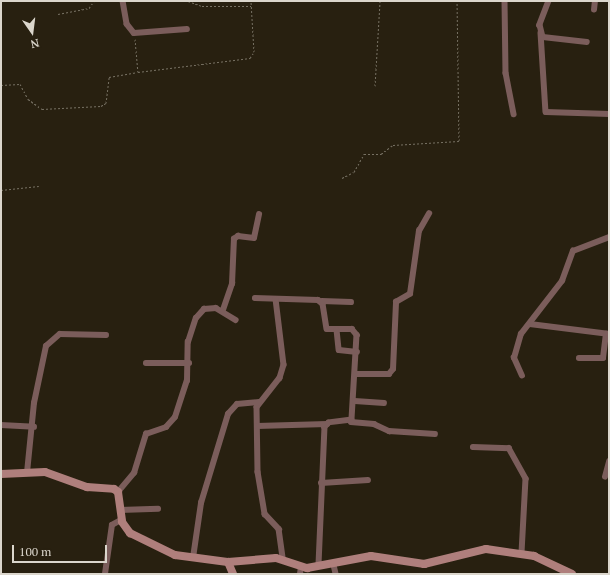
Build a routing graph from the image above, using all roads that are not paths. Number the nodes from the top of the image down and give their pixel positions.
1 (124, 1) edge
2 (505, 1) edge
3 (549, 1) edge
4 (595, 1) edge
5 (594, 10) dead end
6 (187, 29) dead end
7 (541, 33) junction
8 (587, 42) dead end
9 (514, 114) dead end
10 (609, 114) edge
11 (429, 214) dead end
12 (259, 215) dead end
13 (609, 237) edge
14 (255, 298) dead end
15 (276, 299) junction
16 (322, 302) junction
17 (351, 302) dead end
18 (223, 310) junction
19 (236, 320) dead end
20 (530, 324) junction
21 (337, 330) junction
22 (608, 334) edge
23 (106, 335) dead end
24 (358, 352) junction
25 (579, 358) dead end
26 (146, 363) dead end
27 (188, 363) junction
28 (356, 374) junction
29 (522, 376) dead end
30 (355, 401) junction
31 (259, 402) junction
32 (384, 403) dead end
33 (351, 422) junction
34 (1, 424) edge
35 (327, 424) junction
36 (257, 426) junction
37 (34, 428) junction
38 (435, 434) dead end
39 (473, 447) dead end
40 (609, 462) edge
41 (28, 472) junction
42 (1, 474) edge
43 (606, 477) dead end
44 (368, 480) dead end
45 (321, 483) junction
46 (118, 492) junction
47 (158, 509) dead end
48 (120, 510) junction
49 (122, 520) junction
50 (522, 554) junction
51 (193, 558) junction
52 (283, 559) junction
53 (228, 562) junction
54 (334, 565) junction
55 (319, 566) junction
56 (301, 571) edge
57 (105, 574) edge
58 (233, 574) edge
59 (336, 574) edge
60 (572, 574) edge

1 - 6 street
2 - 9 street
3 - 7 street
4 - 5 street
7 - 8 street
7 - 10 street
11 - 28 street
12 - 18 street
13 - 20 street
14 - 15 street
15 - 16 street
15 - 31 street
16 - 17 street
16 - 21 street
18 - 19 street
18 - 27 street
20 - 22 street
20 - 29 street
21 - 24 street
21 - 24 street
22 - 25 street
23 - 37 street
24 - 28 street
26 - 27 street
27 - 46 street
28 - 30 street
30 - 32 street
30 - 33 street
31 - 36 street
31 - 51 street
33 - 35 street
33 - 38 street
34 - 37 street
35 - 36 street
35 - 45 street
36 - 52 street
37 - 41 street
39 - 50 street
40 - 43 street
41 - 42 street
41 - 46 street
44 - 45 street
45 - 55 street
46 - 48 street
47 - 48 street
48 - 49 street
49 - 51 street
49 - 57 street
50 - 54 street
50 - 60 street
51 - 53 street
52 - 53 street
52 - 56 street
53 - 58 street
54 - 55 street
54 - 59 street
55 - 56 street

